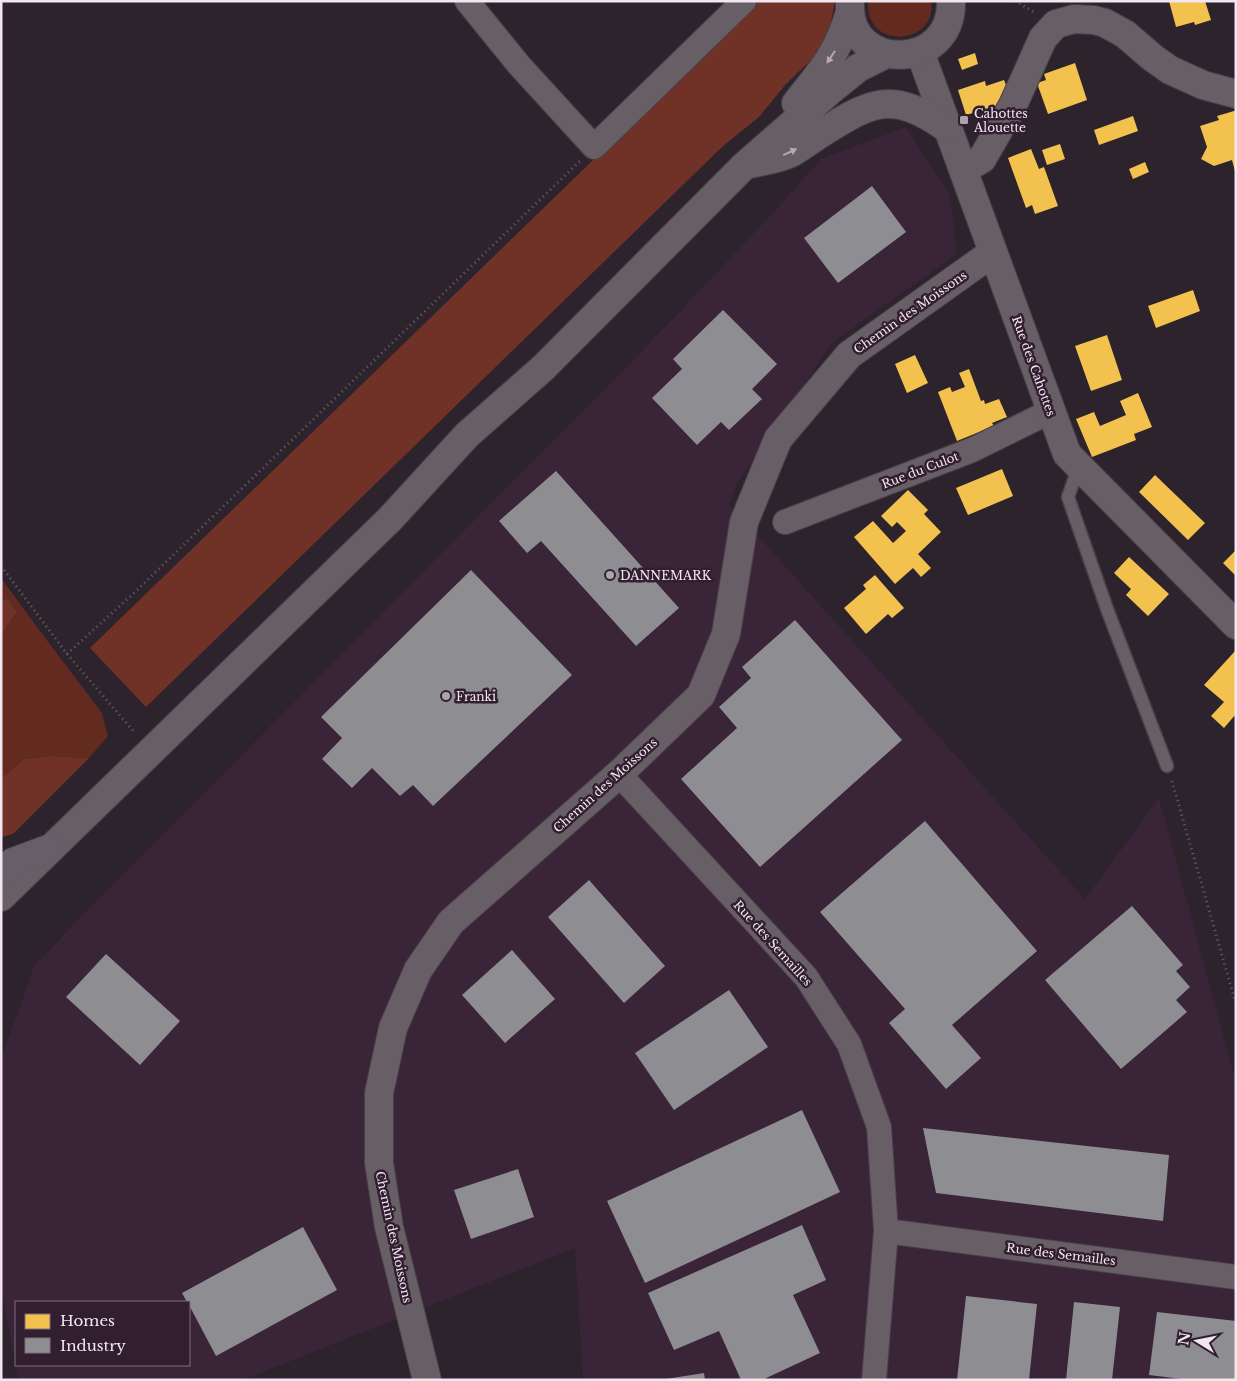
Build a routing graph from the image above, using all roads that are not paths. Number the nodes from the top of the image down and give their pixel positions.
1 (467, 1) edge
2 (744, 1) edge
3 (952, 4) edge
4 (850, 7) edge
5 (920, 52) junction
6 (886, 54) junction
7 (1236, 94) edge
8 (948, 129) junction
9 (744, 166) junction
10 (963, 170) junction
11 (992, 253) junction
12 (1051, 411) junction
13 (1079, 466) junction
14 (786, 522) dead end
15 (1236, 625) edge
16 (1167, 766) road end
17 (619, 774) junction
18 (50, 848) junction
19 (1, 873) edge
20 (1, 897) edge
21 (886, 1231) junction
22 (1236, 1277) edge
23 (427, 1380) edge
24 (874, 1380) edge

1 - 2 street
3 - 5 street
4 - 6 street
4 -> 9 street
5 - 6 street
5 - 8 street, Rue des Cahottes
6 - 9 street
7 - 10 street
9 -> 8 street
8 - 10 street, Rue des Cahottes
9 - 18 street
10 - 11 street, Rue des Cahottes
11 - 12 street, Rue des Cahottes
11 - 17 street, Chemin des Moissons
12 - 13 street, Rue des Cahottes
12 - 14 street, Rue du Culot
13 - 15 street, Rue des Cahottes
13 - 16 lane
17 - 21 street, Rue des Semailles
17 - 23 street, Chemin des Moissons
18 - 19 highway
18 - 20 street
21 - 22 street, Rue des Semailles
21 - 24 street, Rue des Semailles

